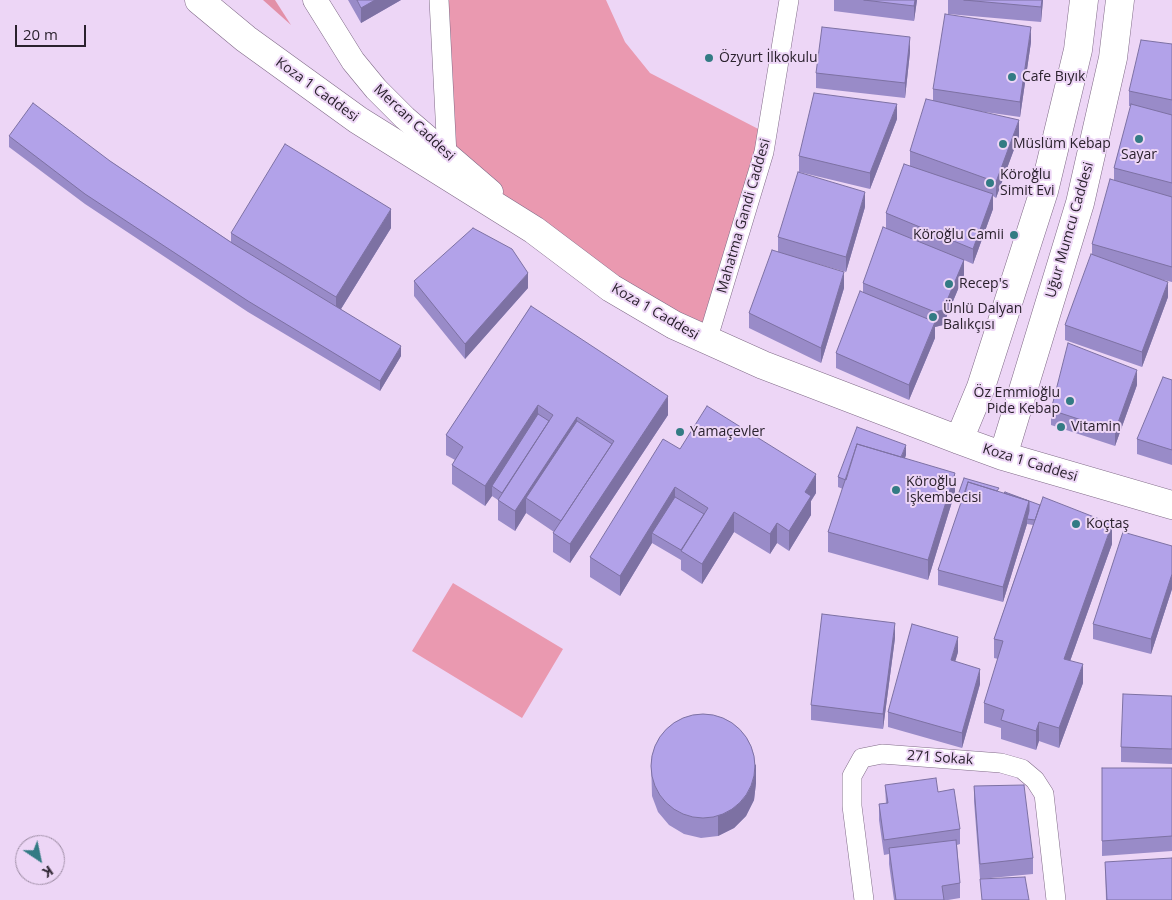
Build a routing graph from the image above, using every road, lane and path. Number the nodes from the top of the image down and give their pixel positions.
1 (199, 0) edge
2 (315, 0) edge
3 (439, 0) edge
4 (789, 0) edge
5 (1084, 0) edge
6 (1120, 0) edge
7 (447, 155) junction
8 (534, 230) junction
9 (707, 342) junction
10 (959, 440) junction
11 (1003, 456) junction
12 (1172, 505) edge
13 (864, 900) edge
14 (1056, 900) edge

1 - 8 main road, Koza 1 Caddesi
2 - 7 street, Mercan Caddesi
3 - 7 street
4 - 9 street, Mahatma Gandi Caddesi
5 - 10 main road
6 - 11 main road, Uğur Mumcu Caddesi
7 - 8 street, Mercan Caddesi
8 - 9 main road, Koza 1 Caddesi
9 - 10 main road, Koza 1 Caddesi
10 - 11 main road, Koza 1 Caddesi
11 - 12 main road, Koza 1 Caddesi
13 - 14 street, 271 Sokak

